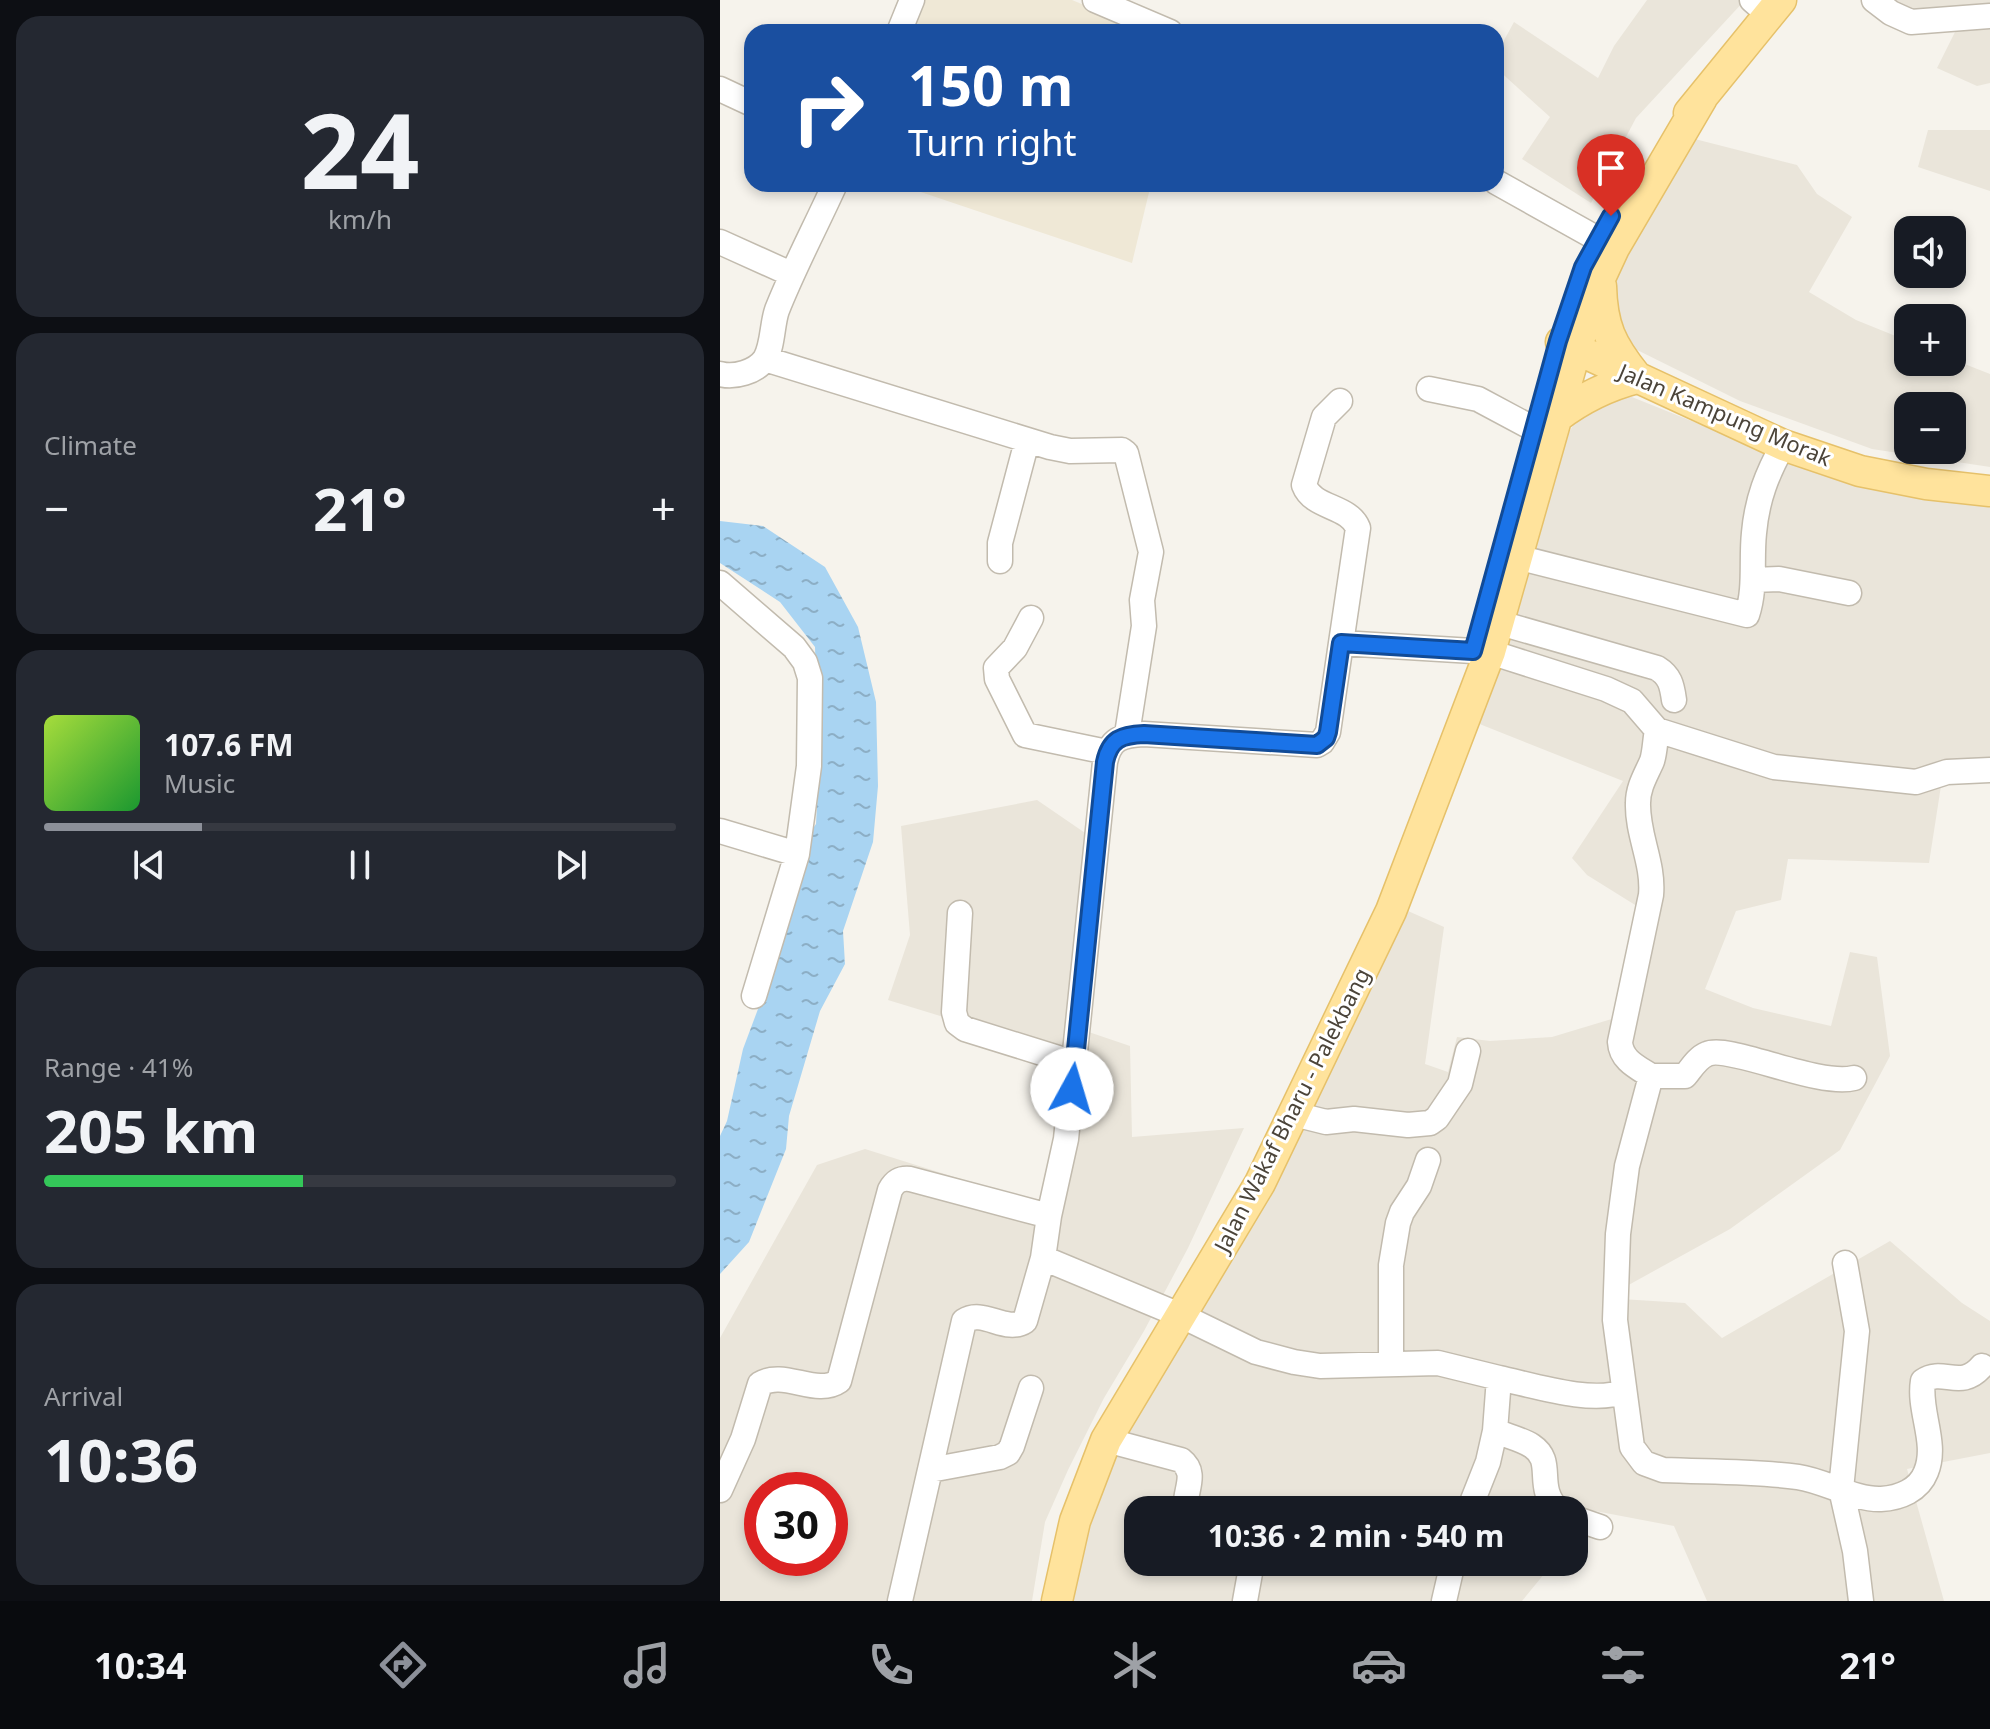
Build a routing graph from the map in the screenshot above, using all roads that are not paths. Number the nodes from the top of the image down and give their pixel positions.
1 (912, 0) edge
2 (1095, 0) edge
3 (1874, 0) edge
4 (1767, 5) edge
5 (1990, 16) edge
6 (902, 24) edge
7 (1151, 24) edge
8 (720, 89) edge
9 (744, 100) edge
10 (1504, 187) edge
11 (831, 192) edge
12 (720, 242) edge
13 (1606, 244) junction
14 (791, 274) junction
15 (1601, 276) junction
16 (1567, 345) junction
17 (765, 359) junction
18 (720, 374) edge
19 (1637, 378) junction
20 (1429, 389) dead end
21 (1340, 401) dead end
22 (1545, 423) junction
23 (1027, 441) junction
24 (1783, 445) junction
25 (1990, 491) edge
26 (1517, 557) junction
27 (1000, 561) dead end
28 (1753, 580) junction
29 (720, 583) edge
30 (1849, 593) dead end
31 (1031, 618) dead end
32 (1500, 623) junction
33 (1341, 643) junction
34 (1482, 652) junction
35 (1674, 700) dead end
36 (1657, 730) junction
37 (1127, 734) junction
38 (1107, 752) junction
39 (1990, 770) edge
40 (720, 831) edge
41 (797, 854) junction
42 (960, 913) dead end
43 (754, 996) dead end
44 (1468, 1051) dead end
45 (1074, 1063) junction
46 (1651, 1076) junction
47 (1854, 1078) dead end
48 (1294, 1114) junction
49 (1428, 1160) dead end
50 (1049, 1216) junction
51 (1043, 1258) junction
52 (1845, 1263) dead end
53 (1182, 1316) junction
54 (1391, 1364) junction
55 (1982, 1366) dead end
56 (1499, 1378) junction
57 (1031, 1388) dead end
58 (1624, 1391) junction
59 (1495, 1431) junction
60 (1106, 1440) junction
61 (930, 1470) junction
62 (1841, 1489) junction
63 (720, 1490) edge
64 (1188, 1496) edge
65 (1475, 1496) edge
66 (1547, 1496) edge
67 (1588, 1523) edge
68 (1600, 1527) dead end
69 (1249, 1576) edge
70 (1449, 1576) edge
71 (900, 1601) edge
72 (1057, 1601) edge
73 (1245, 1601) edge
74 (1444, 1601) edge
75 (1861, 1601) edge

1 - 6 street
2 - 7 street
3 - 5 street
4 - 13 main road, Jalan Wakaf Bharu - Palekbang
8 - 9 street
10 - 13 street
11 - 14 street
12 - 14 street
13 - 15 main road, Jalan Wakaf Bharu - Palekbang
13 - 16 main road, Jalan Wakaf Bharu - Palekbang
14 - 17 street
15 - 16 main road, Jalan Wakaf Bharu - Palekbang
15 - 19 main road
16 - 19 main road, Jalan Kampung Morak
16 - 22 main road, Jalan Wakaf Bharu - Palekbang
17 - 18 street
17 - 23 street
19 - 22 main road
19 - 24 main road, Jalan Kampung Morak
20 - 22 street
21 - 33 street
22 - 26 main road, Jalan Wakaf Bharu - Palekbang
22 - 34 main road, Jalan Wakaf Bharu - Palekbang
23 - 27 street
23 - 37 street
24 - 25 main road, Jalan Kampung Morak
24 - 28 street
26 - 28 street
26 - 32 main road, Jalan Wakaf Bharu - Palekbang
28 - 30 street
29 - 41 street
31 - 38 street
32 - 34 main road, Jalan Wakaf Bharu - Palekbang
32 - 35 street
33 - 34 street
33 - 37 street
34 - 36 street
34 - 48 main road, Jalan Wakaf Bharu - Palekbang
36 - 39 street
36 - 46 street
37 - 38 street
38 - 45 street
40 - 41 street
41 - 43 street
42 - 45 street
44 - 48 street
45 - 50 street
46 - 47 street
46 - 58 street
48 - 53 main road, Jalan Wakaf Bharu - Palekbang
49 - 54 street
50 - 51 street
50 - 63 street
51 - 53 street
51 - 61 street
52 - 62 street
53 - 54 street
53 - 60 main road, Jalan Wakaf Bharu - Palekbang
54 - 56 street
55 - 62 street
56 - 58 street
56 - 59 street
57 - 61 street
58 - 62 street
59 - 65 street
59 - 66 street
60 - 64 street
60 - 72 main road, Jalan Wakaf Bharu - Palekbang
61 - 71 street
62 - 75 street
67 - 68 street
69 - 73 street
70 - 74 street

